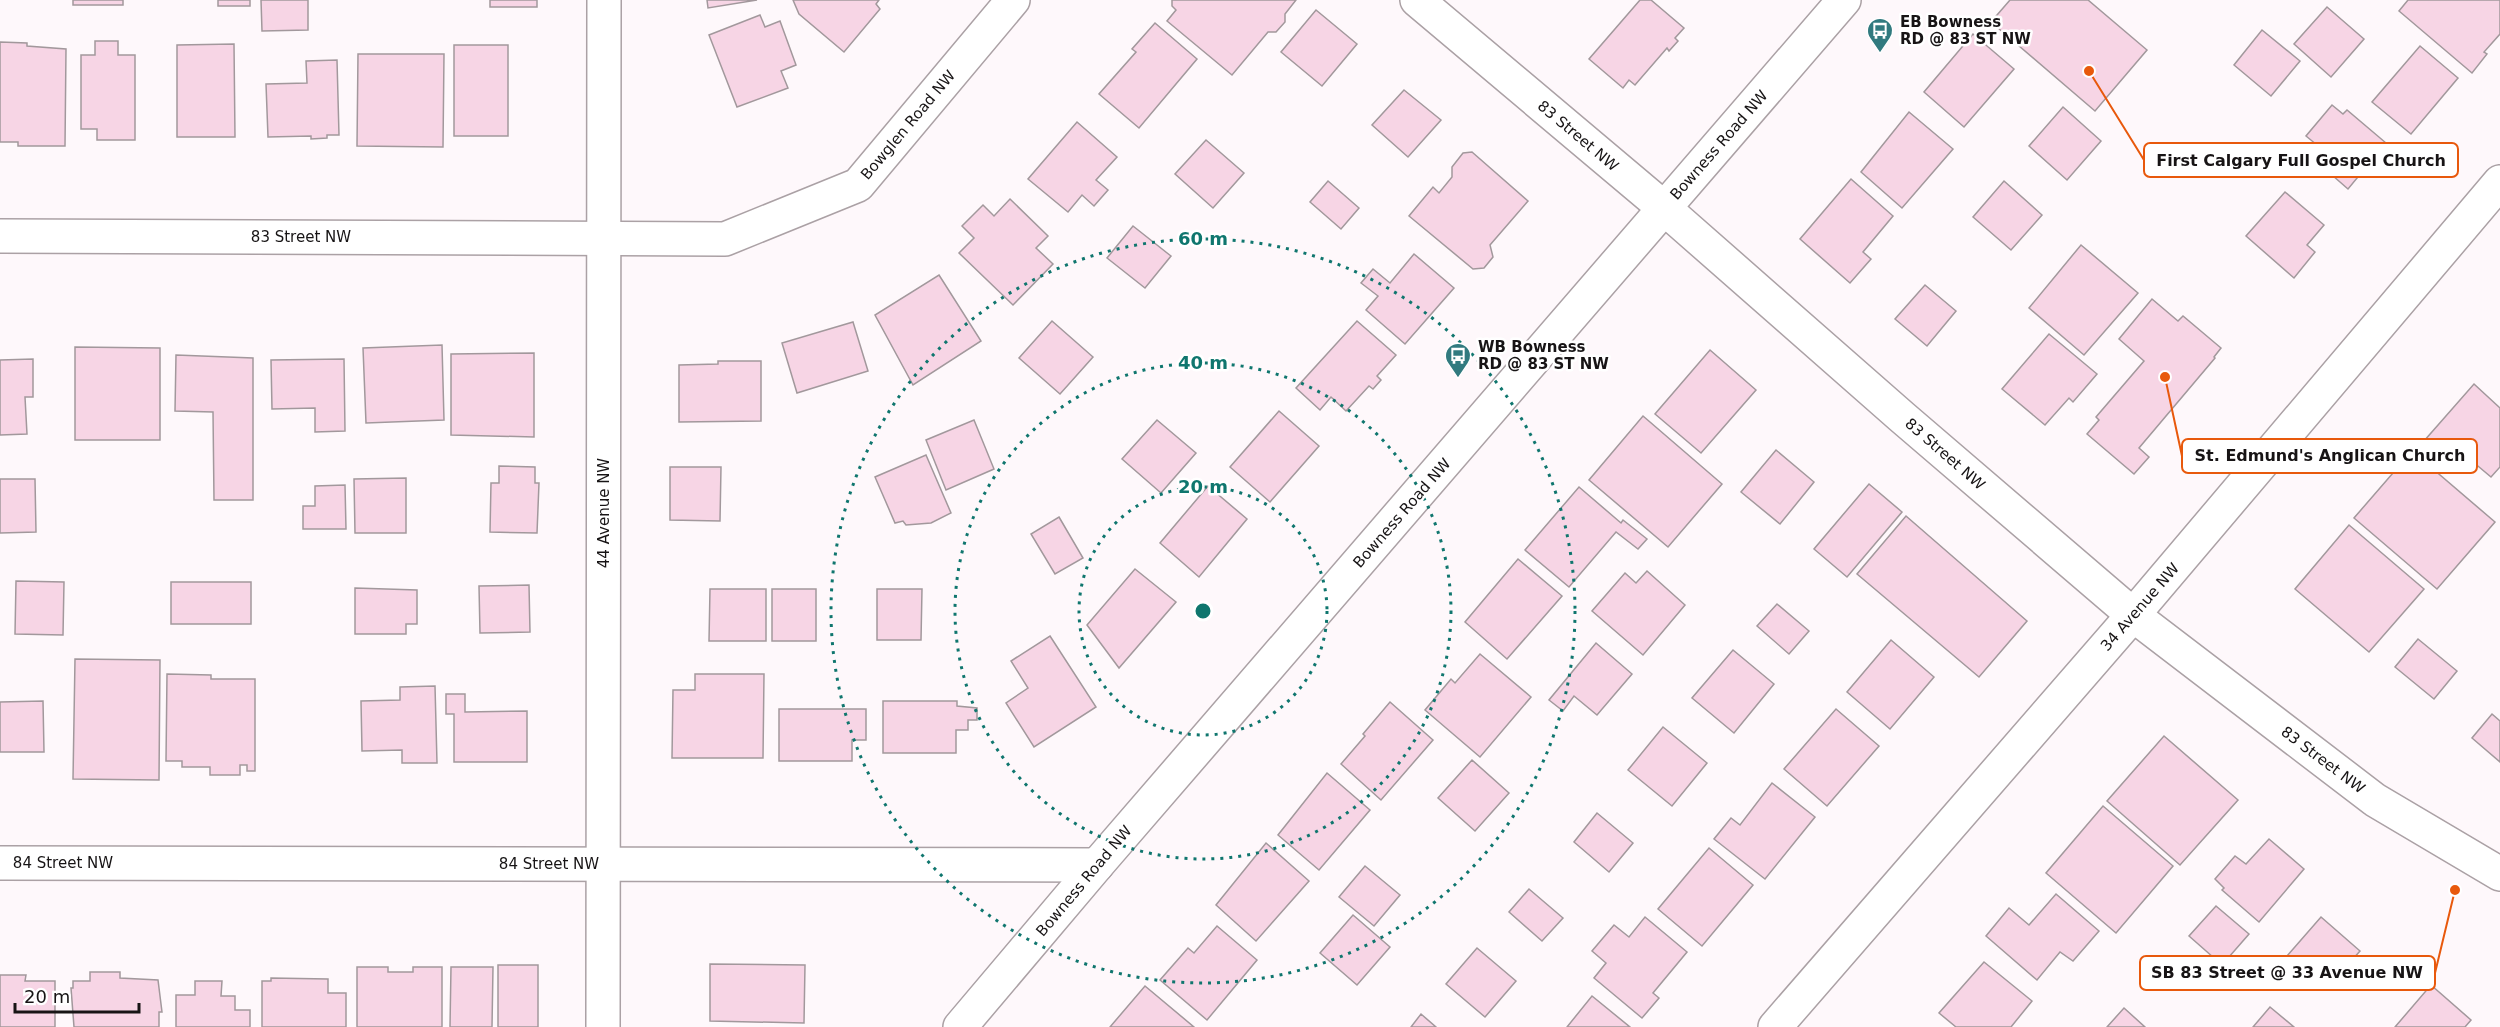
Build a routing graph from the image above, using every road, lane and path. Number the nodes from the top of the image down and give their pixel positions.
1 (604, 0) edge
2 (1013, 0) edge
3 (1417, 0) edge
4 (1844, 0) edge
5 (2500, 182) edge
6 (1664, 208) junction
7 (0, 236) edge
8 (603, 237) junction
9 (2133, 615) junction
10 (0, 863) edge
11 (604, 864) junction
12 (1097, 865) junction
13 (2500, 874) edge
14 (603, 1027) edge
15 (960, 1027) edge
16 (1775, 1027) edge

1 - 8 street, 44 Avenue NW
2 - 8 street, Bowglen Road NW
3 - 6 street, 83 Street NW
4 - 6 street, Bowness Road NW
5 - 9 street, 34 Avenue NW
6 - 9 street, 83 Street NW
6 - 12 street, Bowness Road NW
7 - 8 street, 83 Street NW
8 - 11 street, 44 Avenue NW
9 - 13 street, 83 Street NW
9 - 16 street, 34 Avenue NW
10 - 11 street, 84 Street NW
11 - 12 street, 84 Street NW
11 - 14 street, 44 Avenue NW
12 - 15 street, Bowness Road NW

